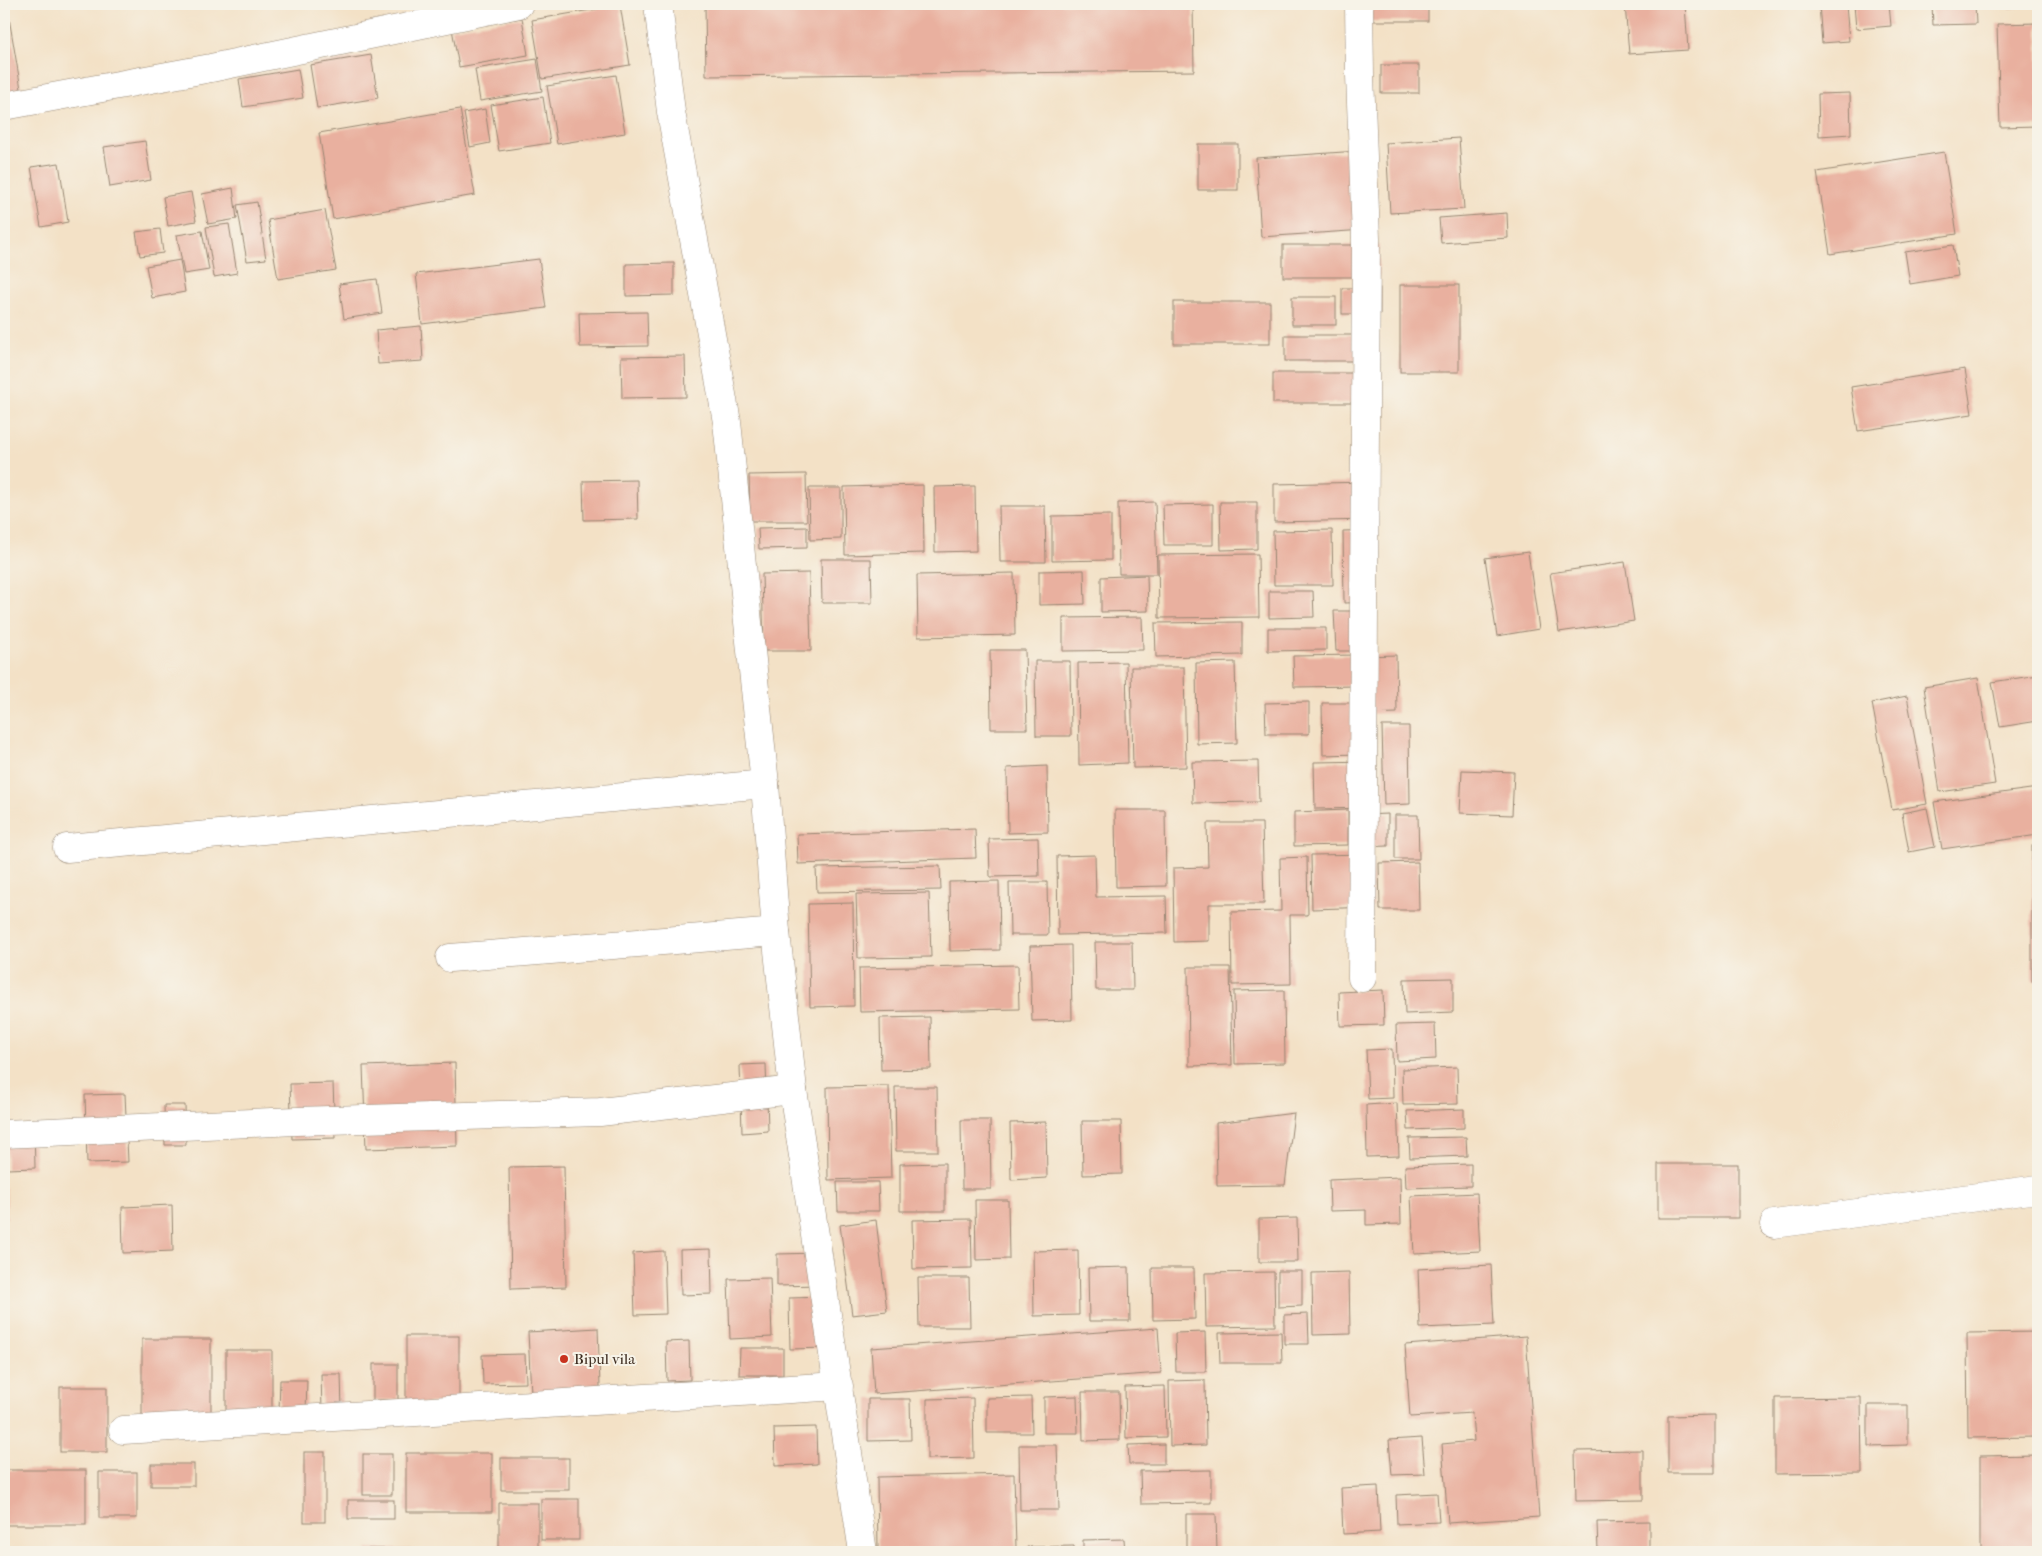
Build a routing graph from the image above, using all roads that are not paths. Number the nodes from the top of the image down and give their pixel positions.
1 (519, 4) edge
2 (658, 4) edge
3 (1360, 4) edge
4 (4, 106) edge
5 (765, 784) junction
6 (67, 848) dead end
7 (776, 932) junction
8 (450, 958) dead end
9 (1362, 978) dead end
10 (793, 1090) junction
11 (4, 1134) edge
12 (2038, 1189) edge
13 (1774, 1224) dead end
14 (839, 1386) junction
15 (123, 1430) dead end
16 (863, 1552) edge

1 - 4 street
2 - 5 street
3 - 9 street
5 - 6 street
5 - 7 street
7 - 8 street
7 - 10 street
10 - 11 street
10 - 14 street
12 - 13 street
14 - 15 street
14 - 16 street

